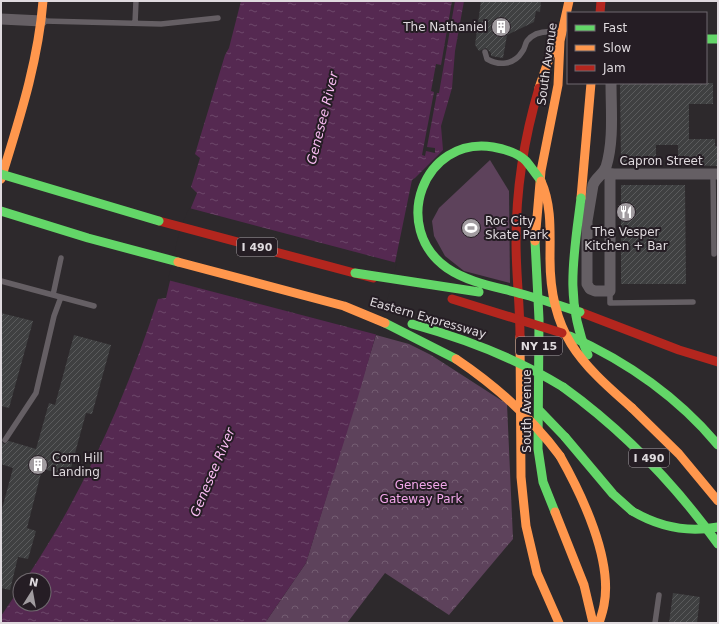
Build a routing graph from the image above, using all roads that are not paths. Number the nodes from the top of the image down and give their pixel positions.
1 (43, 1) edge
2 (136, 1) edge
3 (569, 1) edge
4 (601, 1) edge
5 (568, 12) edge
6 (600, 12) edge
7 (218, 18) dead end
8 (567, 18) edge
9 (1, 19) edge
10 (42, 21) junction
11 (135, 23) junction
12 (565, 34) edge
13 (707, 39) edge
14 (718, 39) edge
15 (567, 44) edge
16 (485, 52) dead end
17 (559, 61) junction
18 (591, 84) edge
19 (611, 84) edge
20 (607, 173) junction
21 (1, 174) edge
22 (716, 174) edge
23 (1, 179) edge
24 (1, 211) edge
25 (714, 254) dead end
26 (61, 258) dead end
27 (355, 273) junction
28 (1, 281) edge
29 (610, 291) junction
30 (53, 295) junction
31 (61, 297) junction
32 (693, 302) dead end
33 (94, 306) dead end
34 (344, 306) junction
35 (580, 312) junction
36 (456, 360) junction
37 (718, 362) edge
38 (632, 408) junction
39 (5, 440) dead end
40 (718, 445) edge
41 (718, 501) edge
42 (718, 527) edge
43 (718, 544) edge
44 (659, 595) dead end
45 (559, 623) edge
46 (593, 623) edge
47 (599, 623) edge
48 (655, 623) edge

1 - 10 main road
2 - 11 lane
3 - 5 main road, South Avenue / NY 15
4 - 6 main road
7 - 11 lane
8 - 12 main road, South Avenue / NY 15
9 - 10 street
10 - 11 lane
10 - 23 main road
12 - 16 lane
12 - 17 main road, South Avenue / NY 15
12 - 45 main road
13 - 14 main road
15 - 17 main road
17 - 46 main road, South Avenue / NY 15
18 - 38 main road, bridge
19 - 20 street
20 - 22 street, Capron Street
20 - 29 street
20 - 29 street
21 - 27 main road, I 490, bridge
22 - 25 lane
24 - 34 main road, I 490
26 - 30 lane
27 - 35 main road, bridge
27 - 40 main road, Eastern Expressway / I 490, bridge
28 - 30 lane
29 - 32 lane
30 - 31 lane
31 - 33 lane
31 - 39 lane
34 - 36 main road
34 - 43 main road, Eastern Expressway / I 490, bridge
35 - 37 main road
35 - 38 main road, bridge
36 - 42 main road, bridge
36 - 47 main road, bridge
38 - 41 main road
44 - 48 lane

